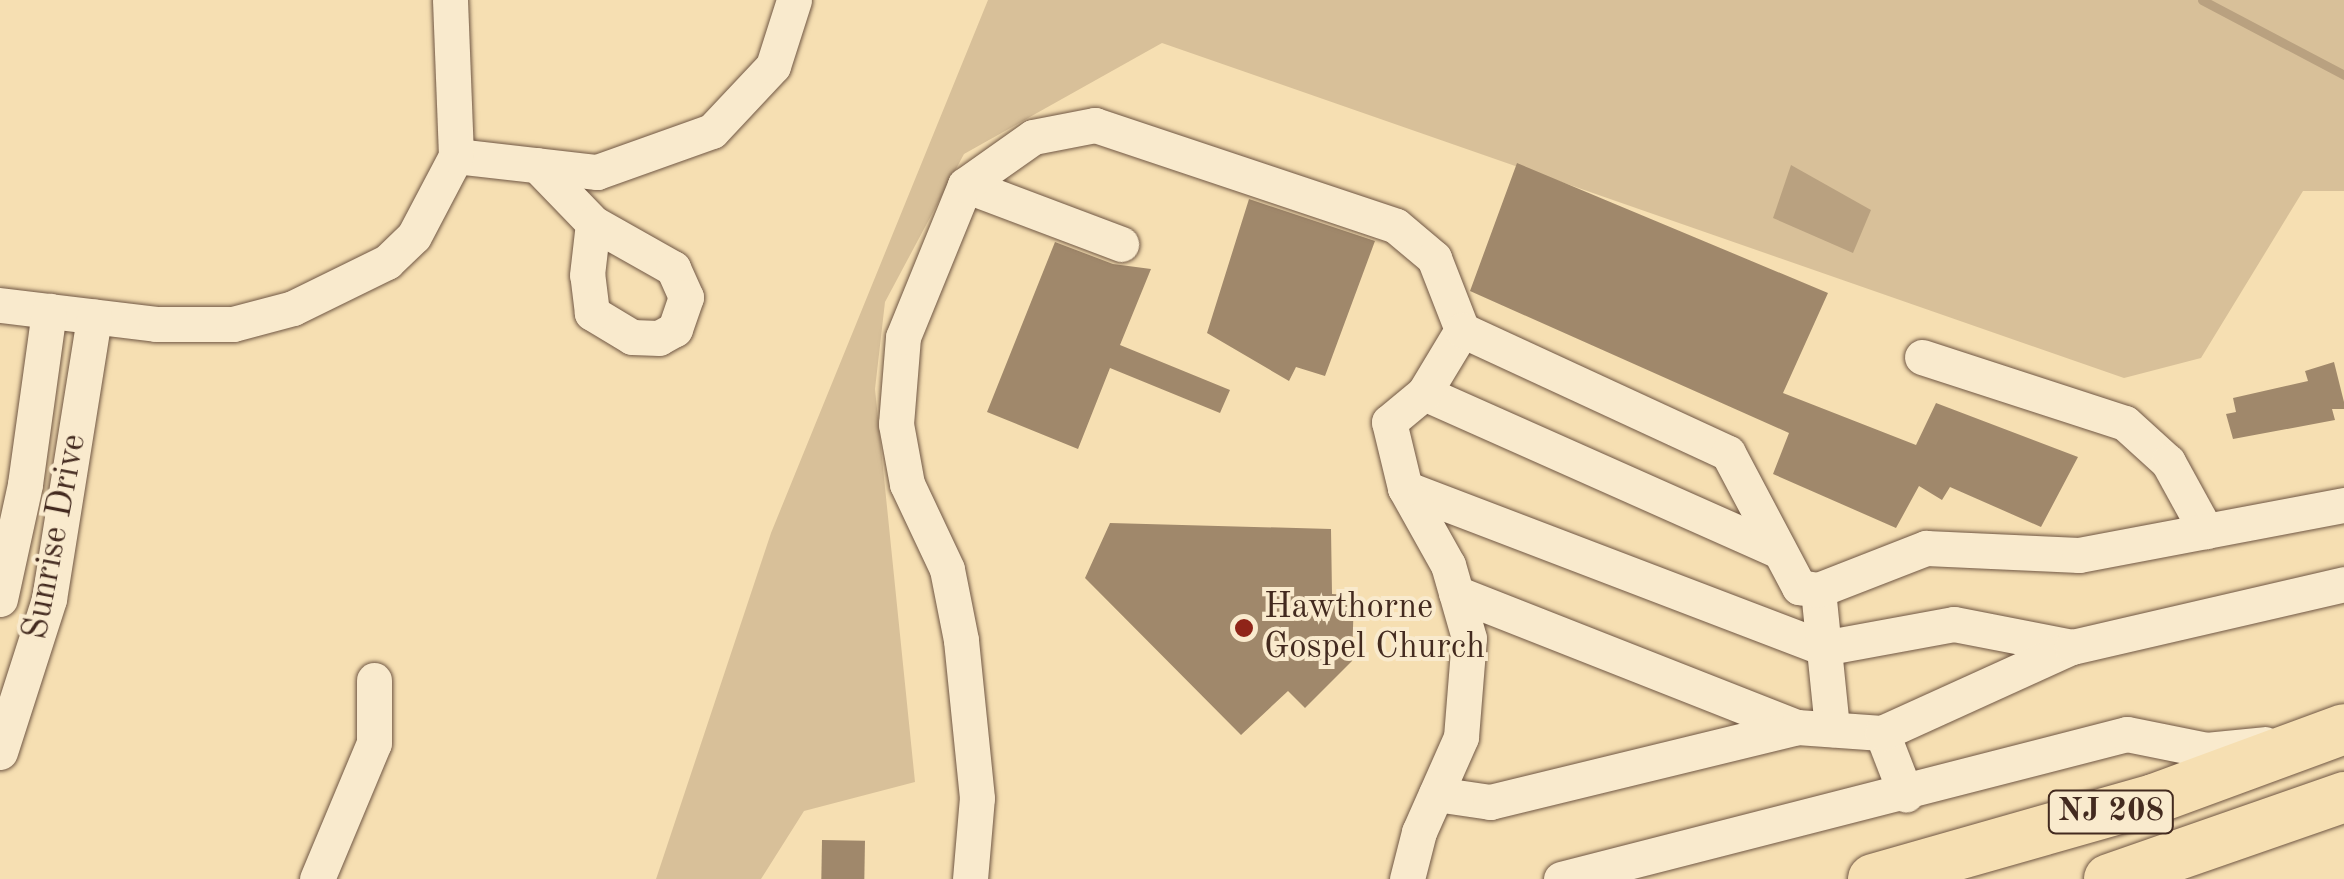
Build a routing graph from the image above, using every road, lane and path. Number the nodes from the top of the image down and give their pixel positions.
1 (450, 0) edge
2 (794, 0) edge
3 (456, 156) junction
4 (538, 165) junction
5 (966, 185) junction
6 (593, 223) dead end
7 (1121, 244) dead end
8 (0, 305) edge
9 (49, 311) junction
10 (94, 316) junction
11 (1462, 330) junction
12 (1922, 356) dead end
13 (1424, 393) junction
14 (1405, 488) junction
15 (2344, 505) edge
16 (2206, 531) junction
17 (1776, 550) junction
18 (2344, 584) edge
19 (1818, 590) junction
20 (1456, 593) junction
21 (0, 599) edge
22 (1823, 648) junction
23 (2072, 648) junction
24 (374, 680) dead end
25 (10, 700) edge
26 (1814, 728) junction
27 (2344, 728) edge
28 (1882, 734) junction
29 (0, 752) edge
30 (1436, 794) junction
31 (1906, 796) junction
32 (2344, 796) edge
33 (317, 879) edge
34 (970, 879) edge
35 (1407, 879) edge
36 (1560, 879) edge
37 (1873, 879) edge
38 (2109, 879) edge

1 - 3 street
2 - 4 street
3 - 4 street
3 - 10 street
4 - 6 street
5 - 7 street
5 - 11 street
5 - 34 street
8 - 9 street
9 - 10 street
9 - 21 street, Sunrise Drive
10 - 25 street, Sunrise Drive
11 - 13 street
11 - 17 street
12 - 16 street
13 - 14 street
13 - 17 street
14 - 20 street
14 - 22 street
15 - 16 street
16 - 19 street
17 - 19 street
18 - 23 street
19 - 22 street
20 - 26 street
20 - 30 street
22 - 23 street
22 - 26 street
23 - 28 street
24 - 33 street
25 - 29 street, Sunrise Drive
26 - 28 street
26 - 30 street
27 - 31 street
27 - 37 highway, NJ 208
28 - 31 street
30 - 35 street
31 - 36 street
32 - 38 highway, NJ 208

